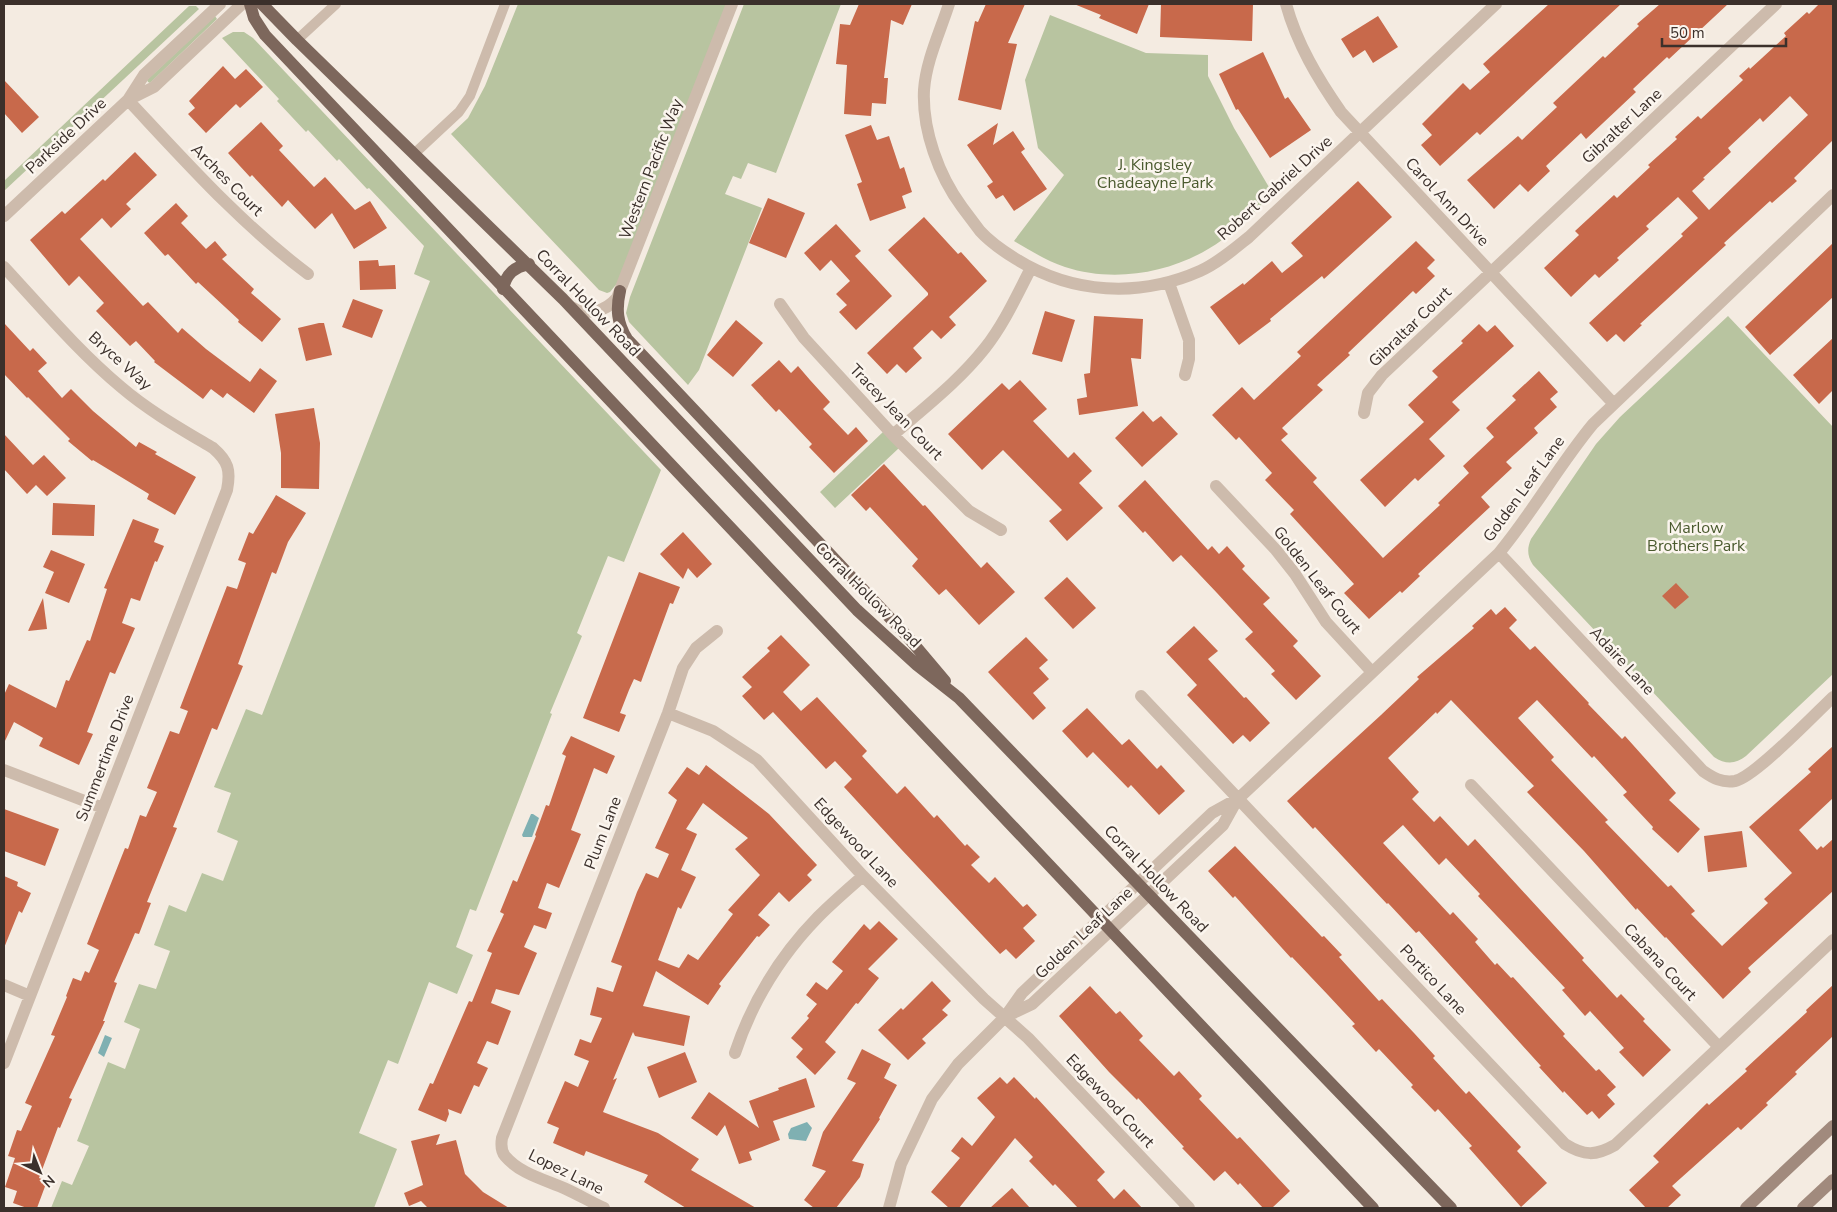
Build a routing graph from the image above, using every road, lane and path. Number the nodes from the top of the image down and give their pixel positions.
1 (220, 4) edge
2 (242, 4) edge
3 (250, 4) edge
4 (262, 4) edge
5 (336, 4) edge
6 (505, 4) edge
7 (732, 4) edge
8 (949, 4) edge
9 (1286, 4) edge
10 (1496, 4) edge
11 (1776, 4) edge
12 (297, 40) junction
13 (128, 100) junction
14 (1360, 132) junction
15 (415, 153) junction
16 (1833, 195) edge
17 (4, 216) edge
18 (528, 264) junction
19 (4, 267) edge
20 (1031, 268) junction
21 (1491, 272) junction
22 (308, 274) dead end
23 (1169, 283) junction
24 (504, 289) junction
25 (620, 291) junction
26 (780, 304) dead end
27 (572, 307) junction
28 (1185, 375) dead end
29 (1613, 403) junction
30 (1364, 413) dead end
31 (893, 435) junction
32 (227, 464) joint
33 (1216, 486) dead end
34 (1001, 530) dead end
35 (1499, 553) junction
36 (718, 631) dead end
37 (1372, 672) junction
38 (1141, 696) dead end
39 (1833, 697) edge
40 (959, 698) junction
41 (668, 713) junction
42 (4, 770) edge
43 (1471, 785) dead end
44 (1238, 798) junction
45 (103, 808) junction
46 (863, 876) junction
47 (1138, 883) junction
48 (1149, 894) junction
49 (1099, 919) junction
50 (1110, 930) junction
51 (1833, 940) edge
52 (4, 985) edge
53 (30, 996) junction
54 (1005, 1017) junction
55 (1718, 1047) junction
56 (735, 1053) dead end
57 (534, 1057) joint
58 (4, 1063) edge
59 (1833, 1126) edge
60 (1833, 1180) edge
61 (604, 1208) edge
62 (889, 1208) edge
63 (1189, 1208) edge
64 (1373, 1208) edge
65 (1451, 1208) edge
66 (1746, 1208) edge
67 (1803, 1208) edge

1 - 13 street, Parkside Drive
2 - 13 street, Parkside Drive
3 - 24 main road
4 - 12 main road, Corral Hollow Road
5 - 12 lane
6 - 15 lane
7 - 25 street, Western Pacific Way
8 - 20 street, Robert Gabriel Drive
9 - 14 street, Carol Ann Drive
10 - 14 street, Robert Gabriel Drive
11 - 21 street, Gibralter Lane
12 - 15 main road, Corral Hollow Road
13 - 17 street, Parkside Drive
13 - 22 street, Arches Court
14 - 21 street, Carol Ann Drive
14 - 23 street, Robert Gabriel Drive
15 - 18 main road, Corral Hollow Road
16 - 29 street, Golden Leaf Lane
18 - 24 main road
18 - 27 main road, Corral Hollow Road
19 - 32 street, Bryce Way
20 - 23 street, Robert Gabriel Drive
20 - 31 street
21 - 29 street, Carol Ann Drive
21 - 30 street, Gibraltar Court
23 - 28 street
24 - 49 main road
25 - 27 street, Western Pacific Way
25 - 40 main road
26 - 31 street, Tracey Jean Court
27 - 40 main road, Corral Hollow Road
29 - 35 street, Golden Leaf Lane
31 - 34 street, Tracey Jean Court
32 - 45 street, Summertime Drive
33 - 37 street, Golden Leaf Court
35 - 37 street, Golden Leaf Lane
35 - 39 street, Adaire Lane
36 - 41 street, Plum Lane
37 - 44 street, Golden Leaf Lane
38 - 44 street, Portico Lane
40 - 47 main road, Corral Hollow Road
41 - 46 street, Edgewood Lane
41 - 57 street, Plum Lane
42 - 45 street
43 - 55 street, Cabana Court
44 - 47 street, Golden Leaf Lane
44 - 48 street, Golden Leaf Lane
44 - 55 street, Portico Lane
45 - 53 street, Summertime Drive
46 - 54 street, Edgewood Lane
46 - 56 street
47 - 48 main road, Corral Hollow Road
47 - 49 street, Golden Leaf Lane
48 - 50 street, Golden Leaf Lane
48 - 65 main road, Corral Hollow Road
49 - 50 main road
49 - 54 street, Golden Leaf Lane
50 - 54 street, Golden Leaf Lane
50 - 64 main road
51 - 55 street
52 - 53 street
53 - 58 street, Summertime Drive
54 - 62 street, Golden Leaf Lane
54 - 63 street, Edgewood Court
57 - 61 street, Lopez Lane
59 - 66 main road
60 - 67 main road

